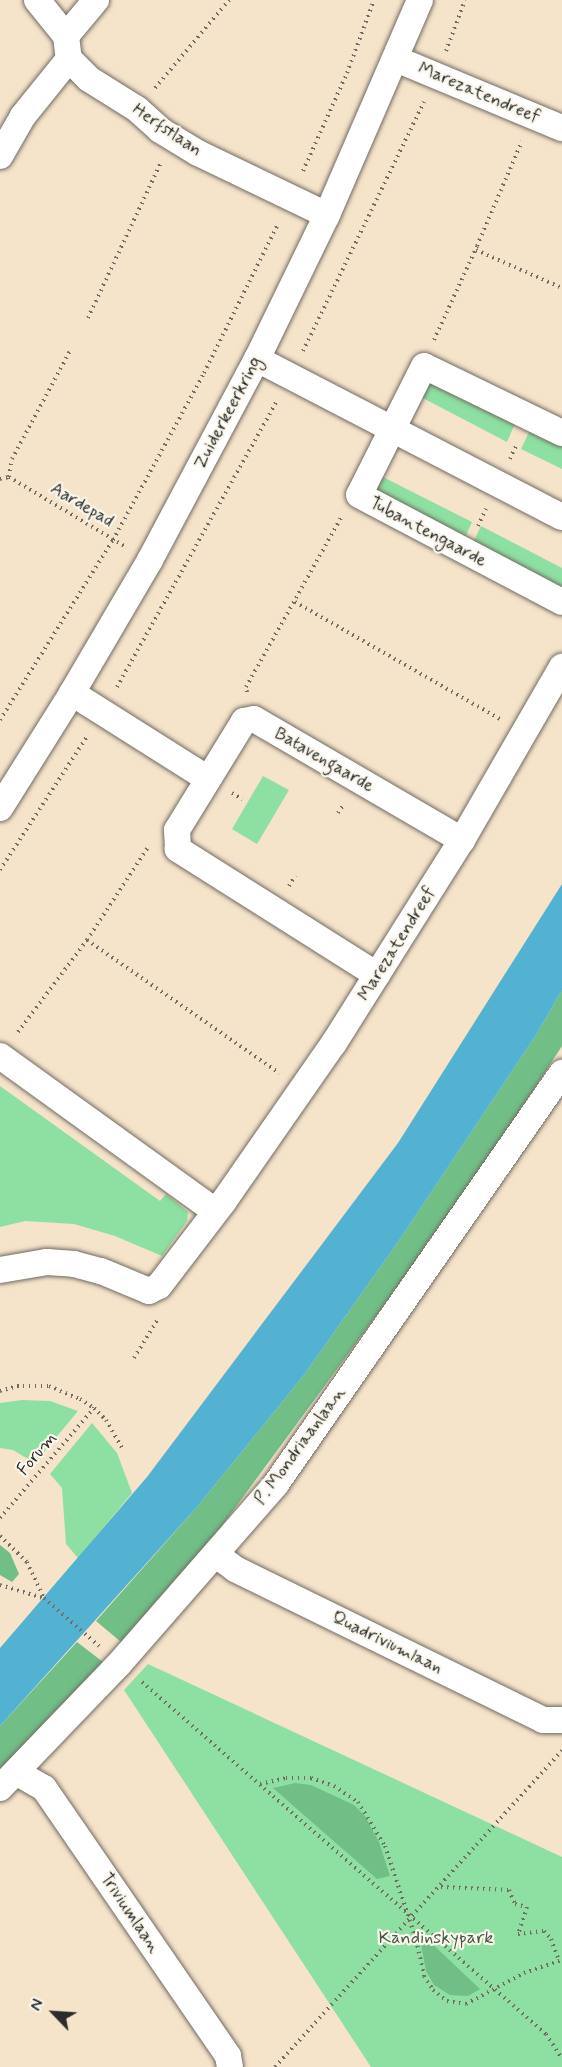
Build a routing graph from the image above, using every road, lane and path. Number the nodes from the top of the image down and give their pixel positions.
1 (37, 0) edge
2 (96, 0) edge
3 (229, 0) edge
4 (374, 0) edge
5 (420, 0) edge
6 (67, 47) junction
7 (396, 58) junction
8 (137, 109) junction
9 (532, 115) junction
10 (562, 128) edge
11 (172, 137) junction
12 (0, 156) edge
13 (291, 197) junction
14 (327, 215) junction
15 (476, 250) junction
16 (562, 288) edge
17 (88, 318) dead end
18 (71, 349) dead end
19 (257, 359) junction
20 (424, 366) junction
21 (392, 430) junction
22 (562, 433) edge
23 (9, 477) junction
24 (0, 479) edge
25 (359, 495) junction
26 (562, 517) edge
27 (113, 540) junction
28 (150, 560) junction
29 (295, 602) junction
30 (562, 602) edge
31 (562, 667) edge
32 (72, 693) junction
33 (0, 720) edge
34 (249, 720) junction
35 (525, 733) junction
36 (208, 779) junction
37 (0, 808) edge
38 (178, 837) junction
39 (462, 840) junction
40 (87, 940) junction
41 (377, 975) junction
42 (0, 1056) edge
43 (562, 1073) edge
44 (302, 1089) junction
45 (215, 1211) junction
46 (0, 1270) edge
47 (159, 1286) junction
48 (134, 1358) dead end
49 (0, 1391) edge
50 (94, 1408) junction
51 (123, 1449) dead end
52 (0, 1518) edge
53 (0, 1536) edge
54 (216, 1555) junction
55 (0, 1585) edge
56 (44, 1598) junction
57 (88, 1636) dead end
58 (120, 1663) junction
59 (562, 1720) edge
60 (562, 1752) edge
61 (8, 1780) edge
62 (260, 1784) junction
63 (440, 1887) junction
64 (406, 1911) junction
65 (411, 1919) junction
66 (561, 1961) edge
67 (495, 1989) junction
68 (562, 2060) edge
69 (230, 2067) edge
70 (275, 2067) edge

1 - 6 street, Herfstlaan
2 - 6 street
3 - 8 path
4 - 13 path
5 - 7 street, Zuiderkeerkring
6 - 8 street, Herfstlaan
6 - 12 street
7 - 9 street, Marezatendreef
7 - 14 street, Zuiderkeerkring
8 - 11 street, Herfstlaan
9 - 10 street, Marezatendreef
9 - 15 path
11 - 13 street, Herfstlaan
11 - 17 path
13 - 14 street, Herfstlaan
13 - 27 path
14 - 19 street, Zuiderkeerkring
15 - 16 path
15 - 20 path
18 - 23 path
19 - 21 street
19 - 28 street, Zuiderkeerkring
20 - 21 street, Tubantengaarde
20 - 22 street
21 - 25 street, Tubantengaarde
21 - 26 street
23 - 24 path
23 - 27 path, Aardepad
25 - 29 path
25 - 30 street, Tubantengaarde
27 - 28 path, Aardepad
27 - 33 path
28 - 32 street, Zuiderkeerkring
29 - 34 path
29 - 35 path
31 - 35 street, Marezatendreef
32 - 36 street
32 - 37 street, Zuiderkeerkring
34 - 36 street
34 - 39 street, Batavengaarde
35 - 39 street, Marezatendreef
36 - 38 street
38 - 40 path
38 - 41 street
39 - 41 street, Marezatendreef
40 - 42 path
40 - 44 path
41 - 44 street, Marezatendreef
42 - 45 street
43 - 54 street, P. Mondriaanlaan
44 - 45 street, Marezatendreef
45 - 47 street, Marezatendreef
46 - 47 street
47 - 48 path
49 - 50 path
50 - 51 path
50 - 52 path, Forum
53 - 56 path
54 - 58 street, P. Mondriaanlaan
54 - 59 street, Quadriviumlaan
55 - 56 path
56 - 57 path
58 - 61 street, P. Mondriaanlaan
58 - 62 path
60 - 63 path
61 - 69 street, Triviumlaan
62 - 64 path
62 - 64 path
63 - 65 path
63 - 66 path
64 - 65 path
65 - 67 path
65 - 67 path
65 - 70 path
66 - 67 path
67 - 68 path

